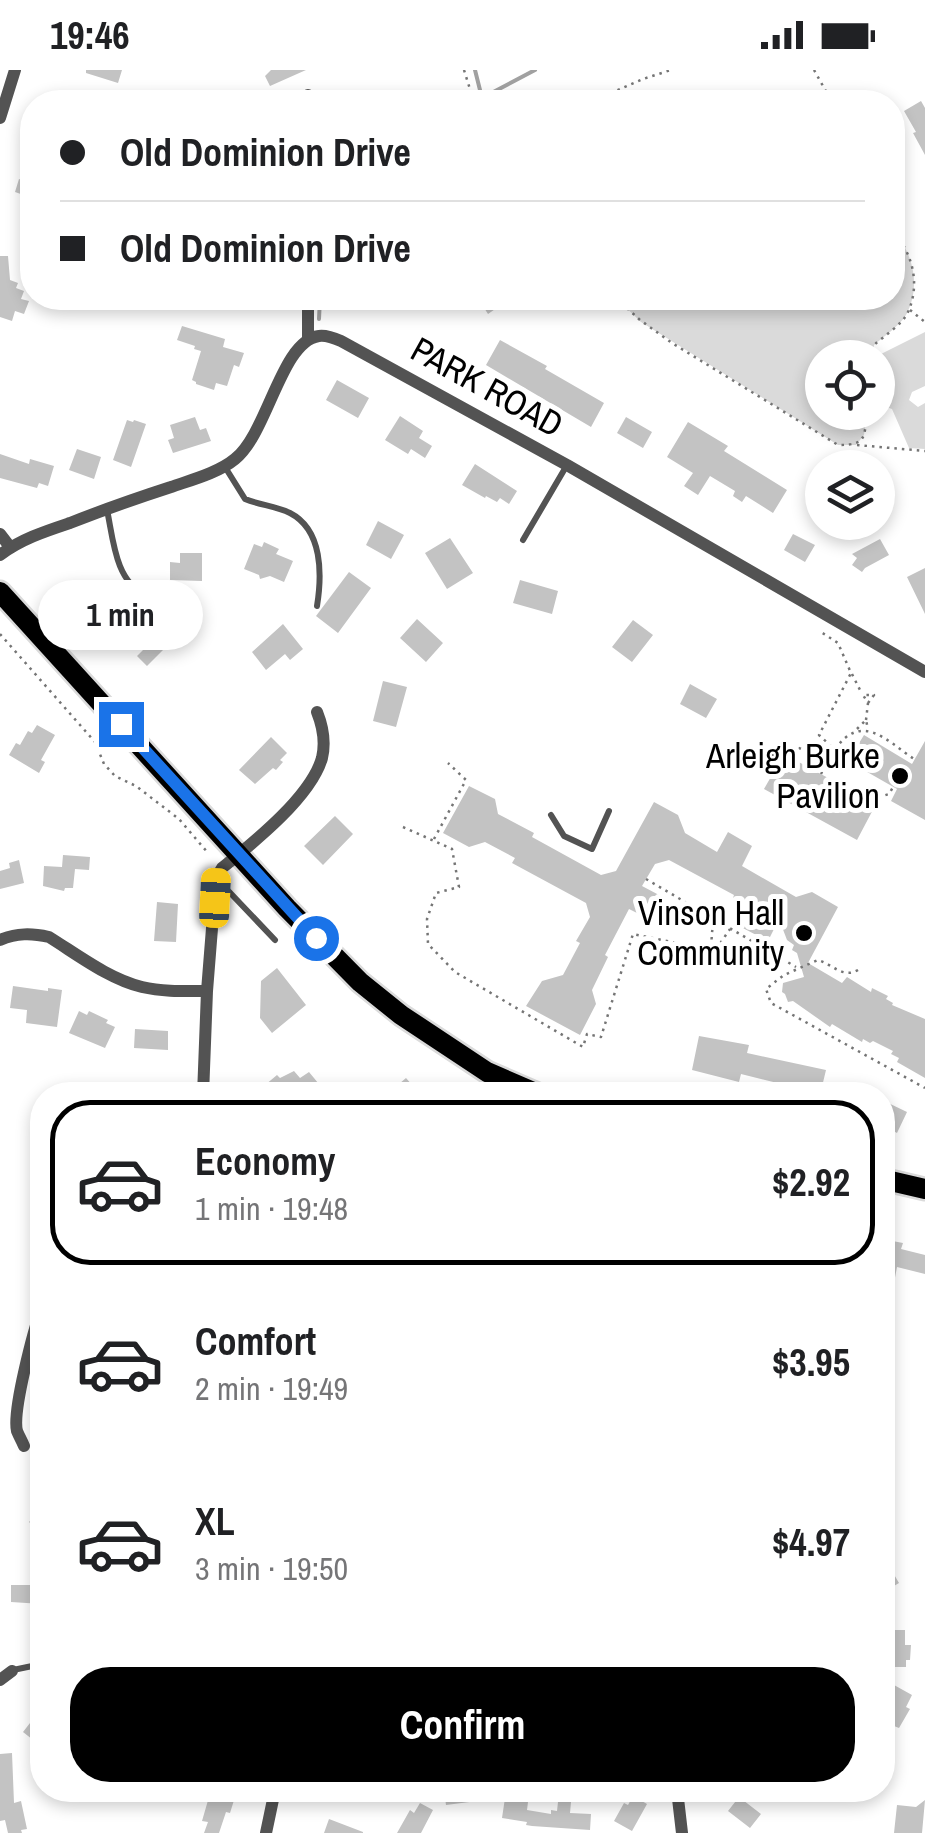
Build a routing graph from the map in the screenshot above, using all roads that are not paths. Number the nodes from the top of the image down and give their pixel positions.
1 (15, 70) edge
2 (0, 118) edge
3 (308, 310) edge
4 (308, 339) junction
5 (568, 465) junction
6 (225, 466) junction
7 (107, 508) junction
8 (0, 534) edge
9 (523, 540) dead end
10 (5, 551) edge
11 (0, 592) edge
12 (193, 601) dead end
13 (317, 606) dead end
14 (925, 672) edge
15 (316, 712) dead end
16 (608, 811) dead end
17 (550, 815) dead end
18 (240, 854) junction
19 (216, 878) junction
20 (0, 940) edge
21 (275, 940) dead end
22 (208, 991) junction
23 (204, 1082) edge
24 (510, 1082) edge
25 (895, 1182) edge
26 (925, 1190) edge
27 (30, 1352) edge
28 (24, 1446) dead end
29 (30, 1667) edge
30 (12, 1671) joint
31 (0, 1680) edge
32 (272, 1802) edge
33 (678, 1802) edge
34 (266, 1833) edge
35 (682, 1833) edge

1 - 2 street
3 - 4 street
4 - 5 street, PARK ROAD
4 - 6 street
5 - 9 lane
5 - 14 street, PARK ROAD
6 - 7 street
6 - 13 lane
7 - 10 street
7 - 12 lane
8 - 10 street
11 - 18 main road
15 - 18 street
16 - 17 lane
18 - 19 street
18 - 24 main road
19 - 21 lane
19 - 22 street
20 - 22 street
22 - 23 street
25 - 26 main road
27 - 28 street
29 - 30 lane
30 - 31 street
32 - 34 street
33 - 35 street

